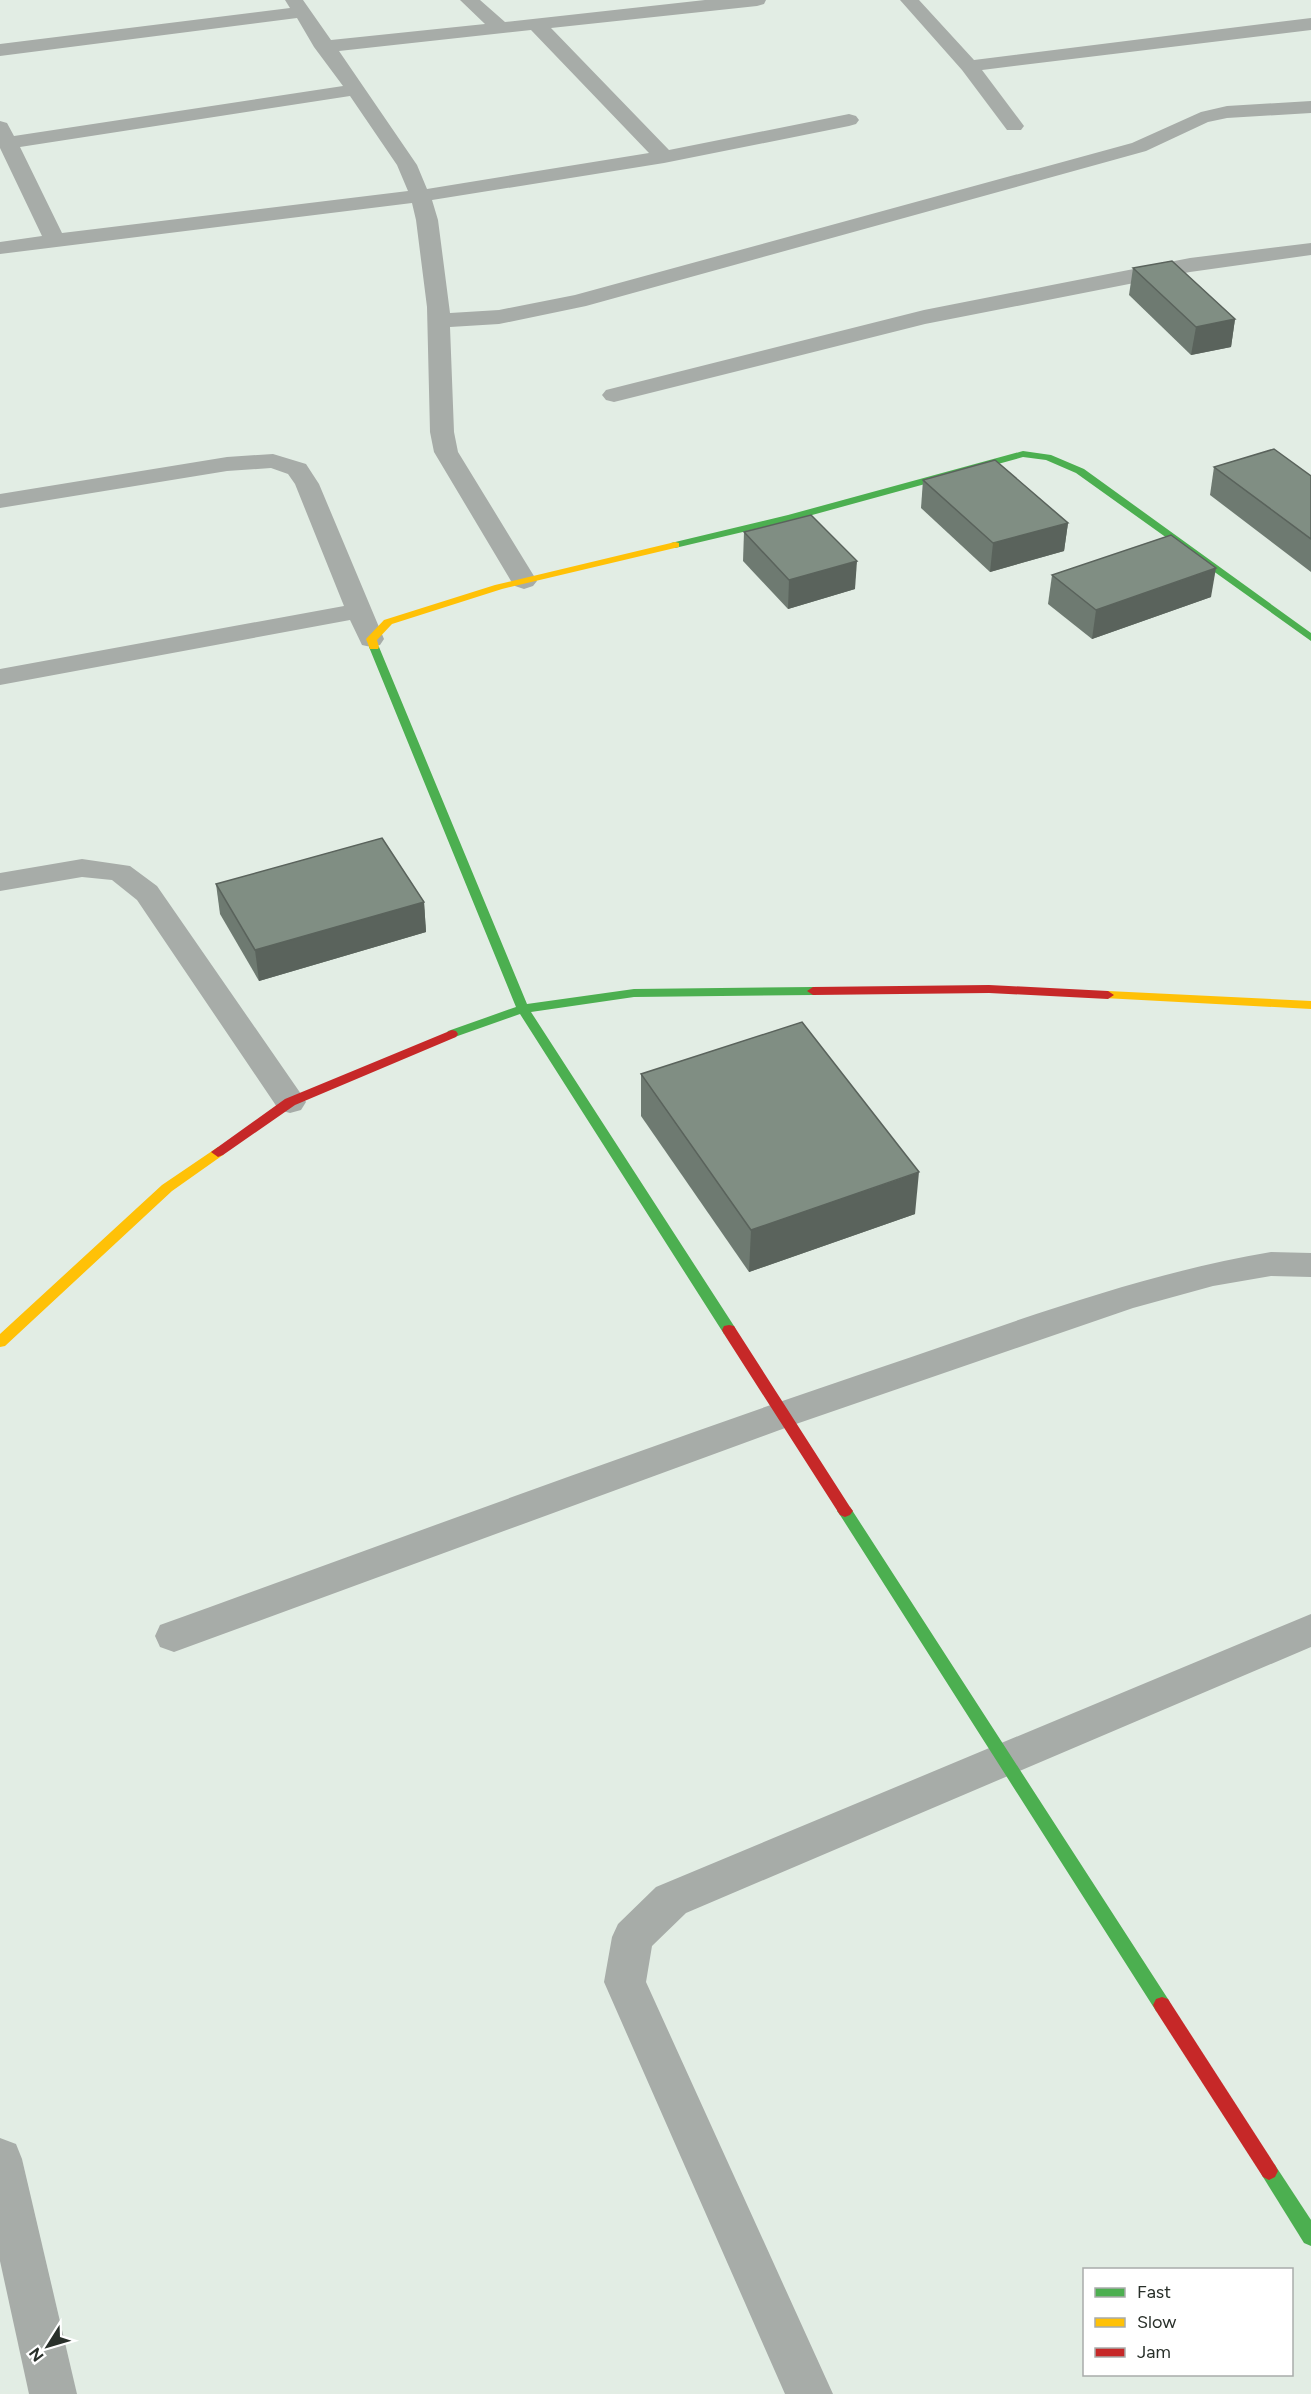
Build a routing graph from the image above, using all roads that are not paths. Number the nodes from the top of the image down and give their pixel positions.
1 (469, 0) edge
2 (757, 0) edge
3 (909, 0) edge
4 (298, 6) edge
5 (536, 24) junction
6 (1311, 24) edge
7 (500, 27) junction
8 (324, 47) junction
9 (0, 50) edge
10 (969, 66) junction
11 (354, 90) junction
12 (1311, 107) edge
13 (849, 120) dead end
14 (1014, 126) dead end
15 (4, 135) edge
16 (664, 157) junction
17 (420, 196) junction
18 (55, 241) junction
19 (0, 248) edge
20 (1311, 249) edge
21 (437, 321) junction
22 (614, 395) dead end
23 (0, 501) edge
24 (524, 581) junction
25 (359, 611) junction
26 (1311, 638) edge
27 (371, 639) junction
28 (0, 677) edge
29 (0, 882) edge
30 (1311, 1005) edge
31 (523, 1009) junction
32 (290, 1102) junction
33 (1311, 1265) edge
34 (2, 1337) edge
35 (783, 1414) junction
36 (1311, 1630) edge
37 (174, 1636) dead end
38 (1005, 1760) junction
39 (0, 2159) edge
40 (1311, 2237) edge
41 (53, 2394) edge
42 (809, 2394) edge

1 - 7 street
2 - 5 street
3 - 10 street
4 - 8 street
4 - 9 street
5 - 7 street
5 - 16 street
6 - 10 street
7 - 8 street
8 - 11 street
10 - 14 street
11 - 15 street
11 - 17 street
12 - 21 street
13 - 16 street
15 - 18 street
16 - 17 street
17 - 18 street
17 - 21 street
18 - 19 street
20 - 22 street
21 - 24 street
23 - 25 street
24 - 26 street
24 - 27 street
25 - 27 street
25 - 28 street
27 - 31 street
29 - 32 street
30 - 31 street
31 - 32 street
31 - 35 street
32 - 34 street
33 - 35 street
35 - 37 street
35 - 38 street
36 - 38 street
38 - 40 street
38 - 42 street
39 - 41 street

